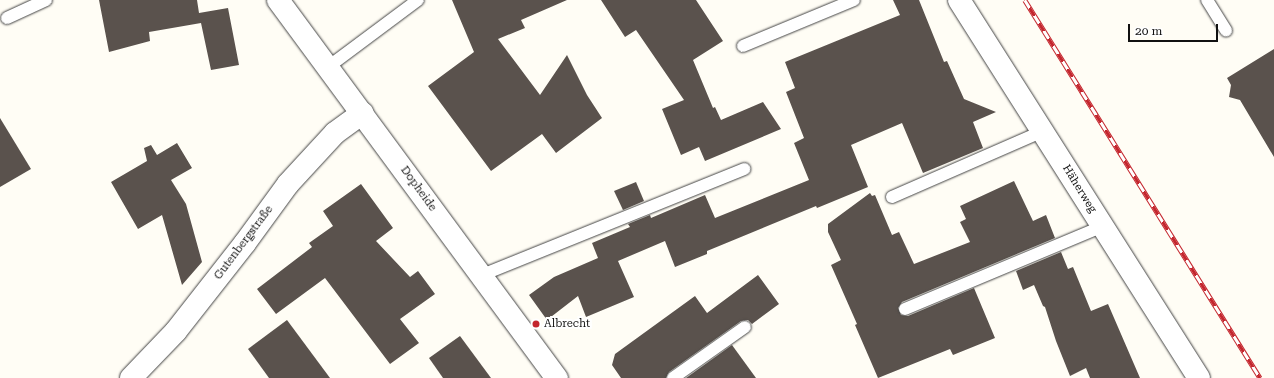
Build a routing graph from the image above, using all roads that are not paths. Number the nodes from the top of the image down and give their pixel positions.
1 (46, 0) edge
2 (278, 0) edge
3 (418, 0) edge
4 (854, 0) edge
5 (959, 0) edge
6 (1207, 0) edge
7 (7, 18) dead end
8 (1226, 31) dead end
9 (743, 46) dead end
10 (328, 67) junction
11 (363, 114) junction
12 (1043, 131) junction
13 (744, 169) dead end
14 (892, 197) dead end
15 (1103, 226) junction
16 (482, 275) junction
17 (905, 309) dead end
18 (745, 326) dead end
19 (131, 378) edge
20 (557, 378) edge
21 (672, 378) edge
22 (1199, 378) edge

1 - 7 lane
2 - 10 street, Dopheide
3 - 10 lane
4 - 9 lane
5 - 12 street, Häherweg
6 - 8 lane
10 - 11 street, Dopheide
11 - 16 street, Dopheide
11 - 19 street, Gutenbergstraße
12 - 14 lane
12 - 15 street, Häherweg
13 - 16 lane
15 - 17 lane
15 - 22 street, Häherweg
16 - 20 street, Dopheide
18 - 21 lane

